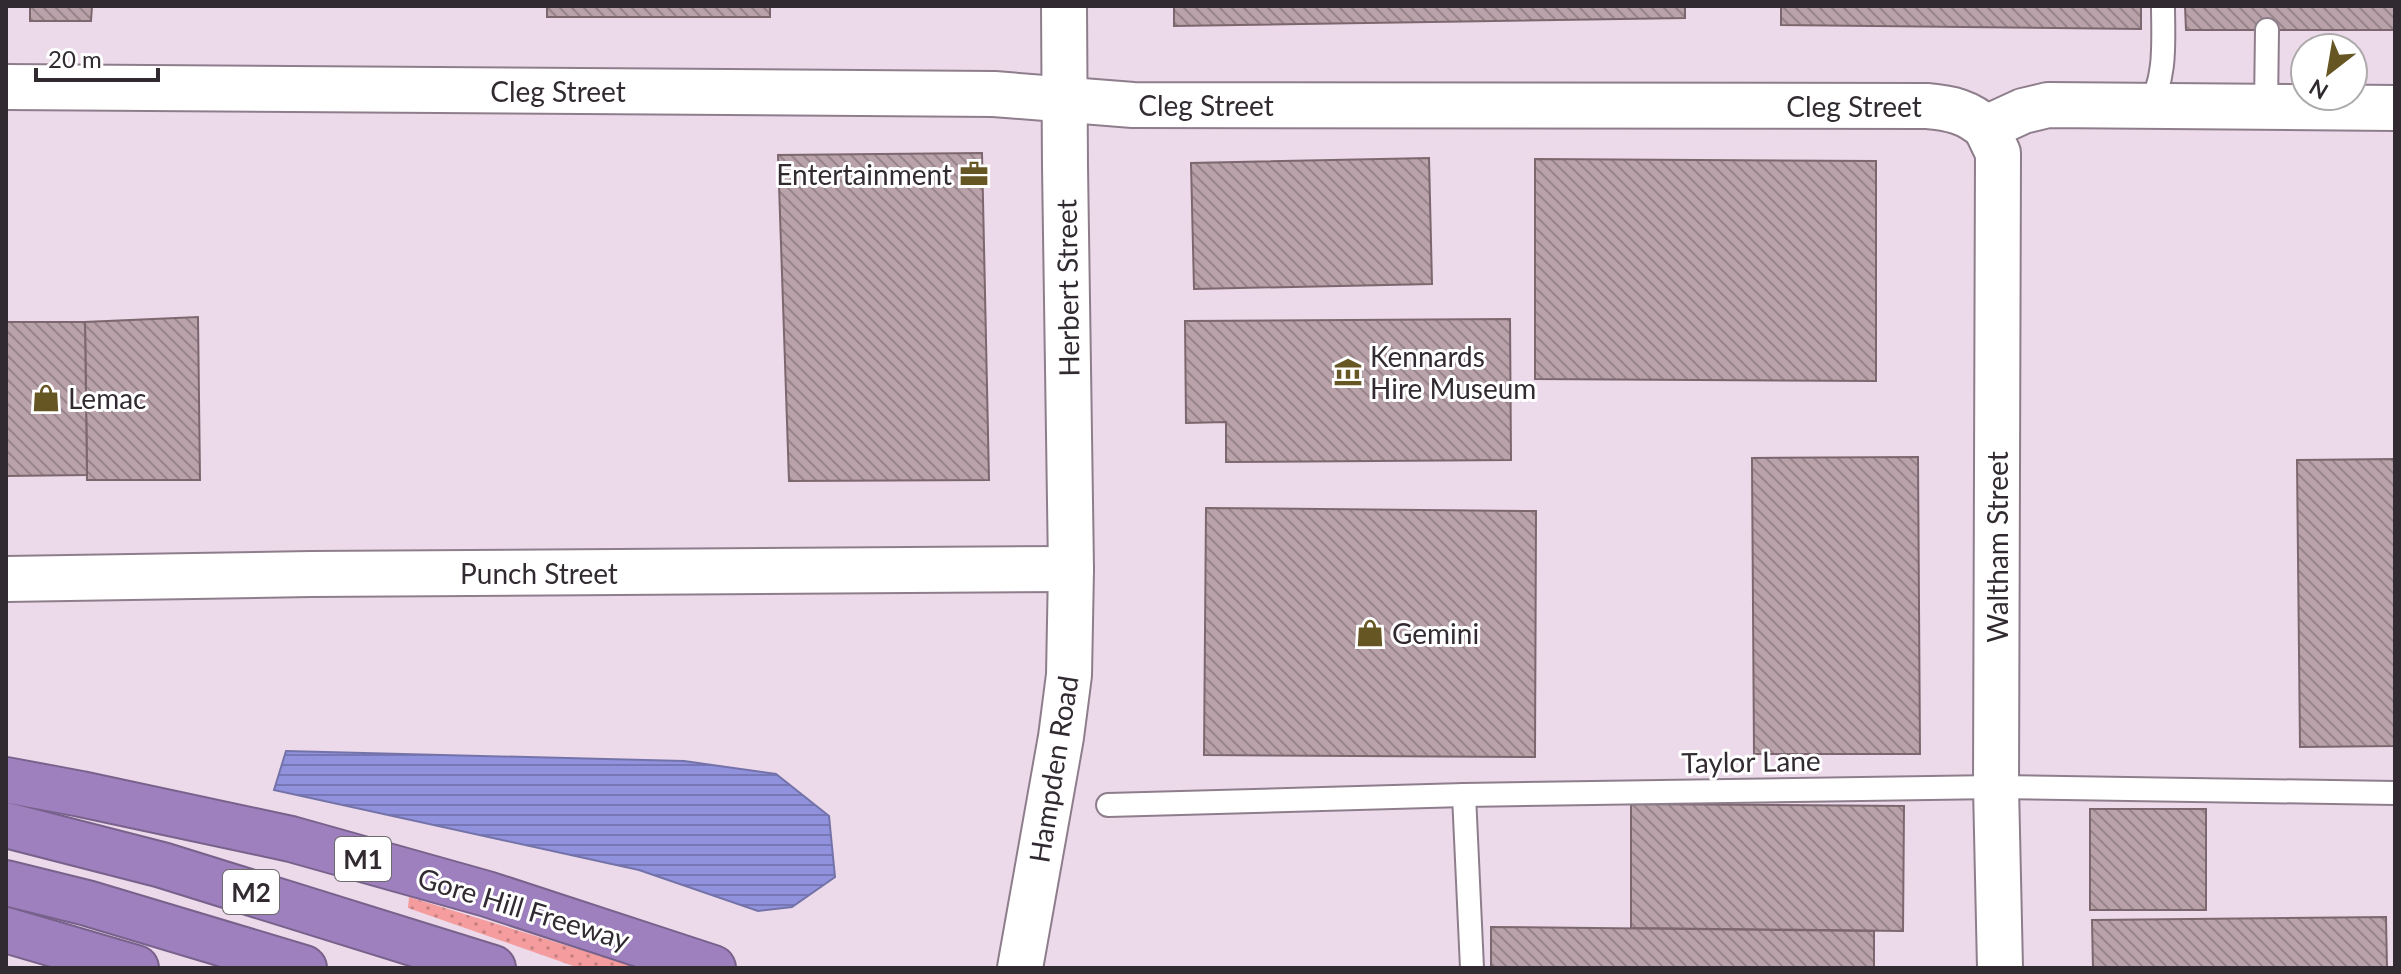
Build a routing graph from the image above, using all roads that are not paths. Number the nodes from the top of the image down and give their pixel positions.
1 (1064, 6) edge
2 (2163, 6) edge
3 (2267, 30) dead end
4 (6, 87) edge
5 (1065, 101) junction
6 (2148, 107) junction
7 (2266, 107) junction
8 (2395, 108) edge
9 (1986, 128) junction
10 (1071, 569) junction
11 (6, 579) edge
12 (6, 780) edge
13 (1996, 787) junction
14 (2395, 793) edge
15 (1464, 795) junction
16 (1108, 805) dead end
17 (6, 825) edge
18 (6, 883) edge
19 (6, 930) edge
20 (1021, 959) edge
21 (136, 968) edge
22 (304, 968) edge
23 (493, 968) edge
24 (713, 968) edge
25 (1472, 968) edge
26 (2000, 968) edge

1 - 5 street, Herbert Street
2 - 6 lane
3 - 7 lane
4 - 5 street, Cleg Street
5 - 9 street, Cleg Street
5 - 10 street, Herbert Street
6 - 7 street
6 - 9 street
7 - 8 street
9 - 13 street, Waltham Street
10 - 11 street, Punch Street
10 - 20 street, Hampden Road
12 - 24 highway, Gore Hill Freeway / M1
13 - 14 lane, Taylor Lane
13 - 15 lane, Taylor Lane
13 - 26 street, Waltham Street
15 - 16 lane, Taylor Lane
15 - 25 lane
17 - 23 highway, M2
18 - 22 highway, M2
19 - 21 highway

